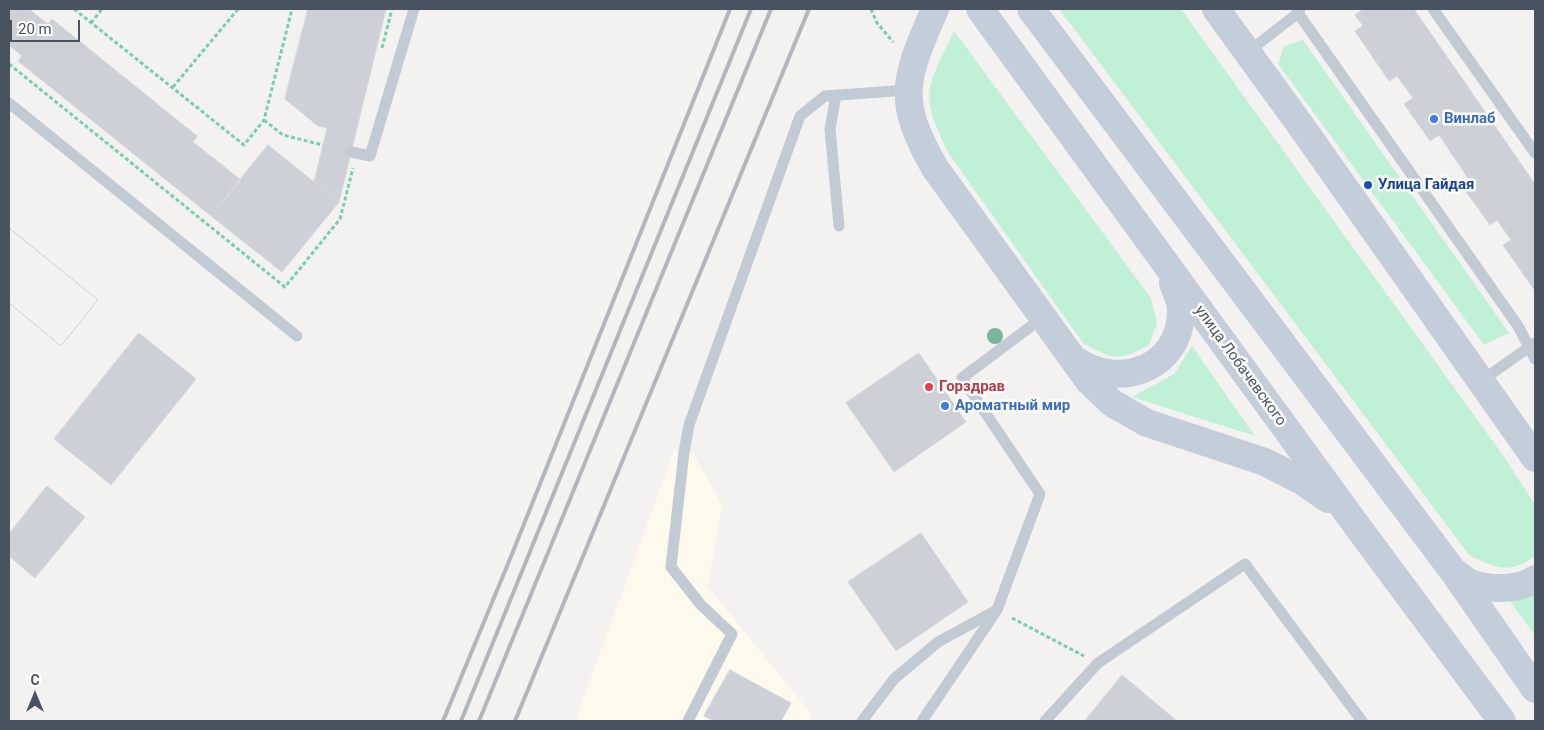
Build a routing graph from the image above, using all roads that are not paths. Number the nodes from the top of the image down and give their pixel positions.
1 (414, 9) edge
2 (934, 9) edge
3 (980, 9) edge
4 (1031, 9) edge
5 (1216, 9) edge
6 (1433, 9) edge
7 (1299, 11) edge
8 (1248, 52) junction
9 (908, 90) junction
10 (836, 95) junction
11 (9, 103) edge
12 (351, 152) dead end
13 (1535, 153) edge
14 (839, 226) dead end
15 (1170, 272) junction
16 (1030, 327) dead end
17 (297, 336) dead end
18 (1532, 346) edge
19 (1068, 354) junction
20 (1535, 359) edge
21 (1481, 381) junction
22 (1535, 458) edge
23 (1360, 530) junction
24 (1453, 572) junction
25 (1535, 579) edge
26 (996, 610) junction
27 (1535, 689) edge
28 (688, 721) edge
29 (862, 721) edge
30 (922, 721) edge
31 (1045, 721) edge
32 (1362, 721) edge
33 (1502, 721) edge

1 - 12 lane
2 - 9 main road
3 - 15 main road, улица Лобачевского
4 - 24 main road
5 - 8 main road
6 - 13 lane
7 - 8 lane
7 - 18 lane
8 - 21 main road
9 - 10 lane
9 - 19 main road
10 - 14 lane
10 - 28 lane
11 - 17 lane
15 - 19 main road
15 - 23 main road, улица Лобачевского
16 - 26 lane
18 - 20 lane
18 - 21 lane
19 - 23 main road
21 - 22 main road
23 - 33 main road, улица Лобачевского
24 - 25 main road
24 - 27 main road
26 - 29 lane
26 - 30 lane
31 - 32 lane

